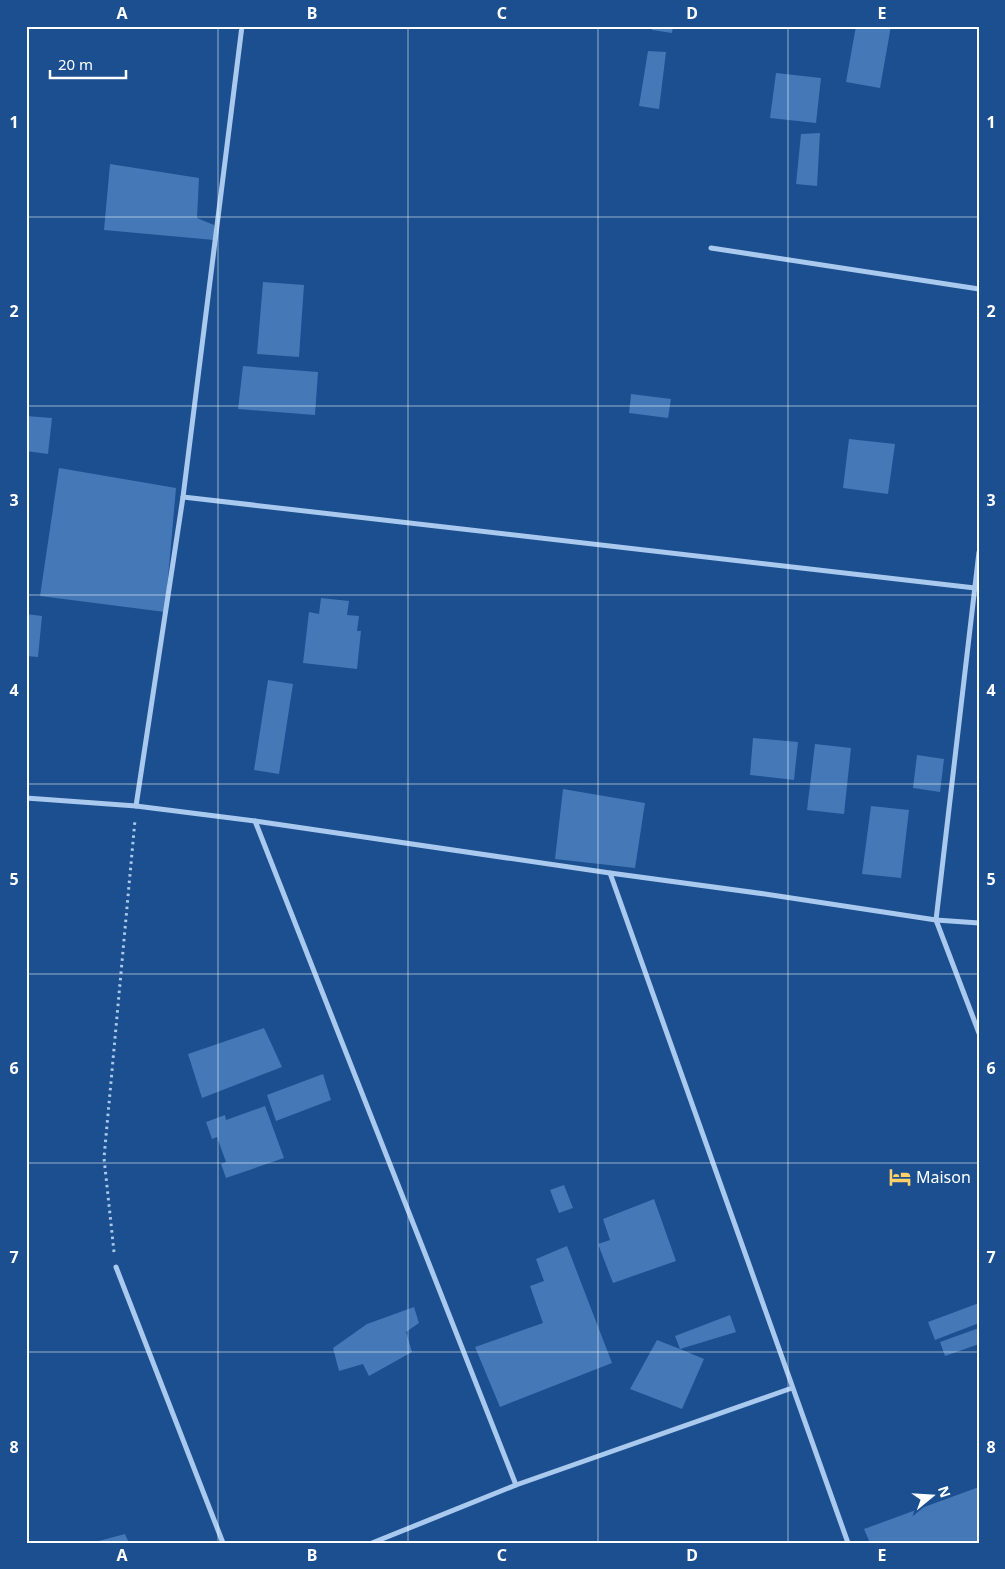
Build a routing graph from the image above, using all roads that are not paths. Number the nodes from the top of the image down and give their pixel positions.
1 (242, 26) edge
2 (710, 248) dead end
3 (979, 289) edge
4 (183, 497) junction
5 (979, 552) edge
6 (974, 588) junction
7 (26, 798) edge
8 (136, 806) junction
9 (255, 821) junction
10 (610, 873) junction
11 (936, 920) junction
12 (979, 923) edge
13 (979, 1033) edge
14 (116, 1267) road end
15 (792, 1388) junction
16 (516, 1485) junction
17 (223, 1543) edge
18 (372, 1543) edge
19 (848, 1543) edge

1 - 4 street
2 - 3 street
4 - 6 street
4 - 8 street
5 - 6 street
6 - 11 street
7 - 8 street
8 - 9 street
9 - 10 street
9 - 16 street
10 - 11 street
10 - 15 street
11 - 12 street
11 - 13 street
14 - 17 street
15 - 16 street
15 - 19 street
16 - 18 street

